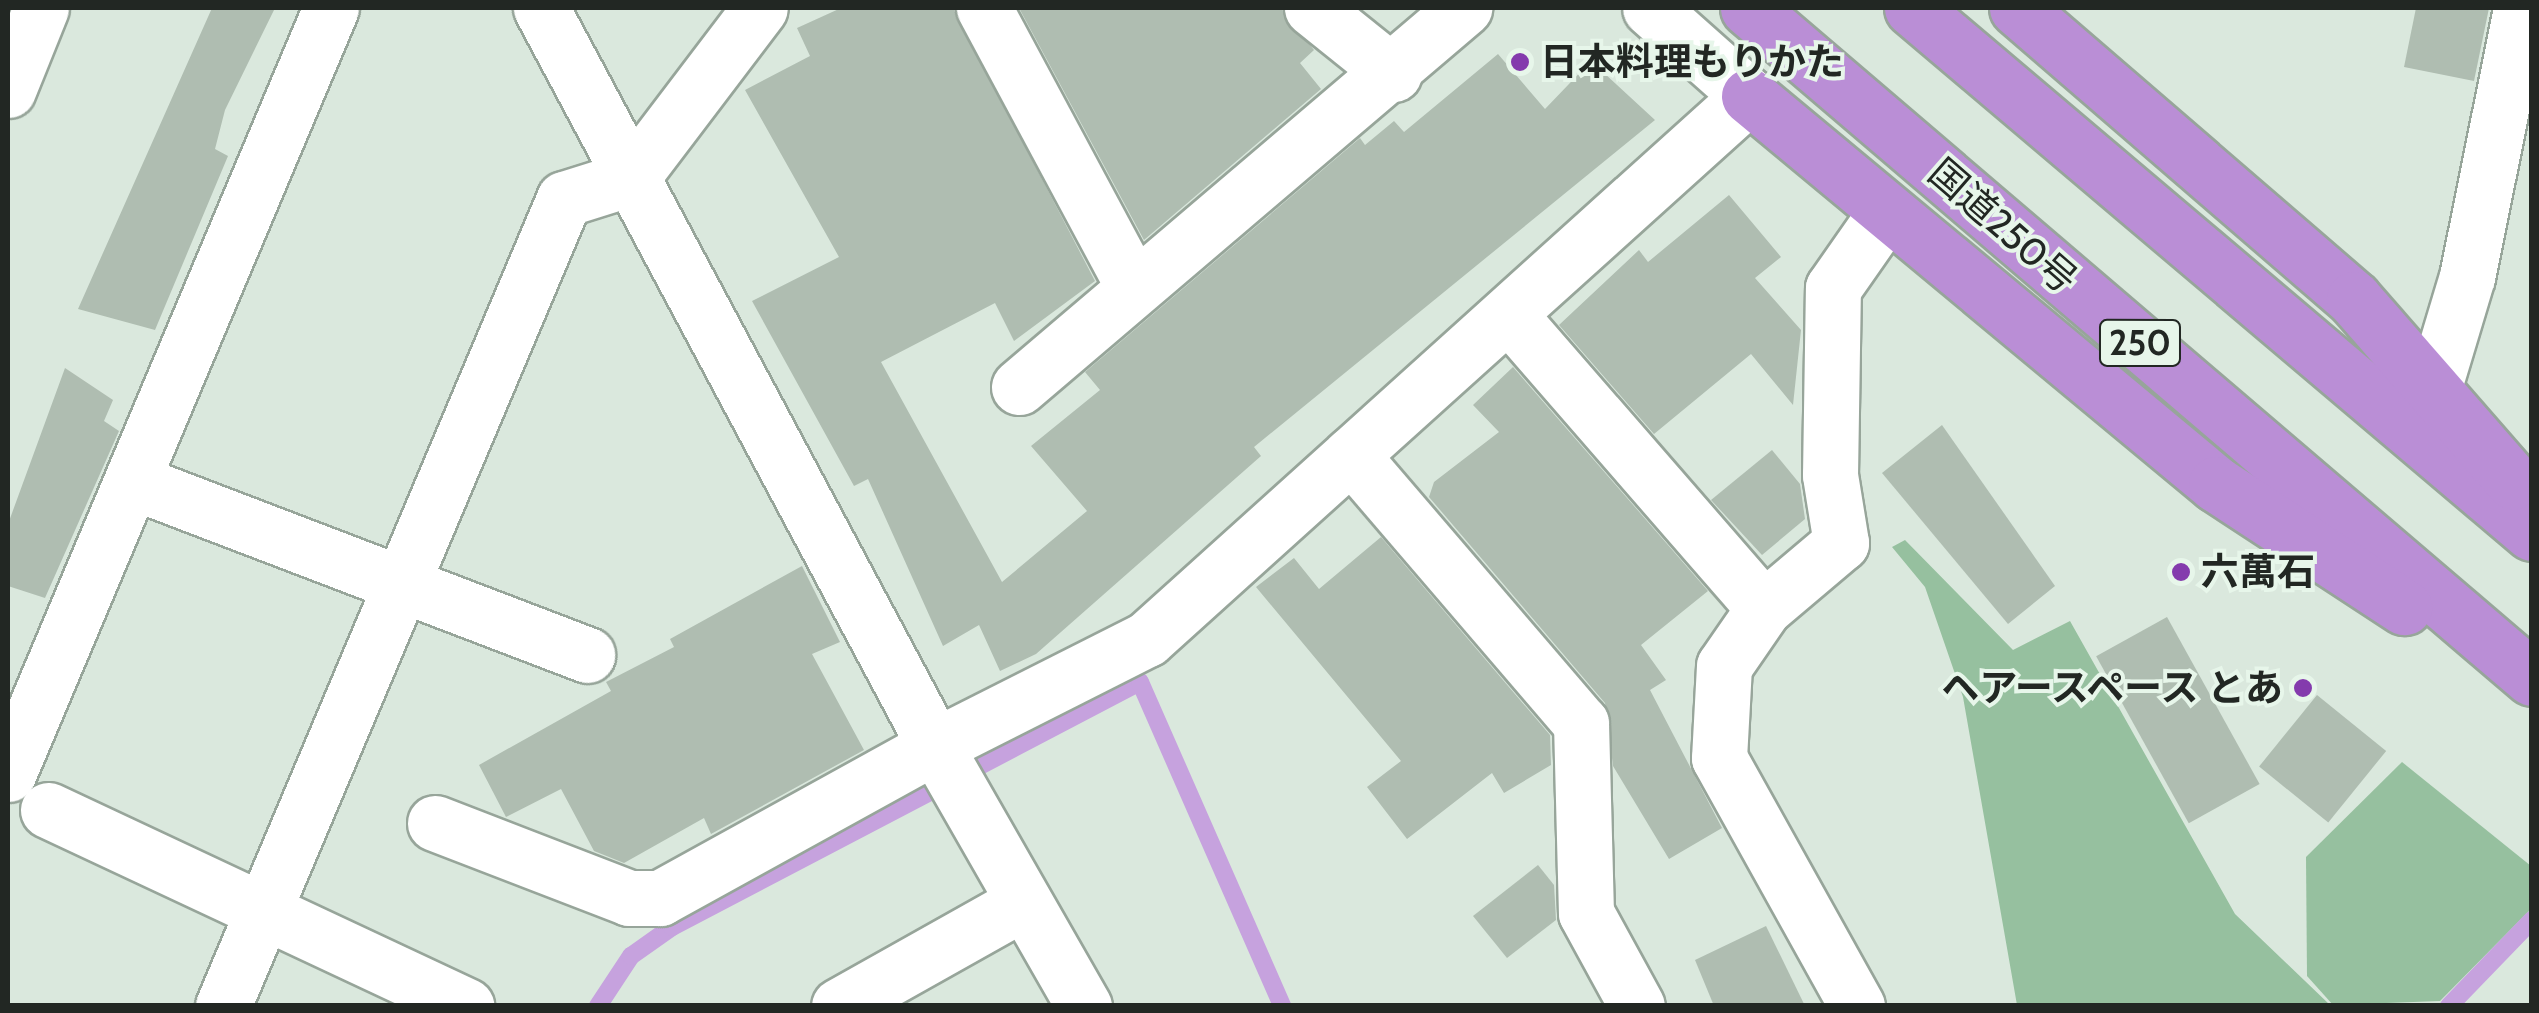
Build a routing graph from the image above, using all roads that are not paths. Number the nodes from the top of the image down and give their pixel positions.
1 (41, 8) edge
2 (331, 8) edge
3 (540, 8) edge
4 (760, 8) edge
5 (984, 8) edge
6 (1312, 8) edge
7 (1464, 8) edge
8 (1650, 8) edge
9 (1748, 8) edge
10 (1912, 8) edge
11 (2017, 8) edge
12 (2521, 8) edge
13 (1394, 74) junction
14 (8, 90) edge
15 (1749, 96) junction
16 (631, 178) junction
17 (1886, 212) junction
18 (1132, 284) junction
19 (1508, 315) junction
20 (1019, 387) dead end
21 (2433, 390) junction
22 (1352, 455) junction
23 (137, 483) junction
24 (2532, 502) edge
25 (2532, 532) edge
26 (400, 581) junction
27 (1764, 608) junction
28 (587, 656) dead end
29 (2532, 678) edge
30 (2532, 691) edge
31 (944, 763) junction
32 (8, 774) edge
33 (48, 810) dead end
34 (436, 823) dead end
35 (1024, 902) junction
36 (262, 912) junction
37 (1633, 1004) edge
38 (222, 1006) edge
39 (466, 1006) edge
40 (838, 1006) edge
41 (1084, 1006) edge
42 (1857, 1006) edge

1 - 14 street
2 - 23 street
3 - 16 street
4 - 16 street
5 - 18 street
6 - 13 street
7 - 13 street
8 - 15 street
9 - 29 highway, 国道250号 / 250
10 - 25 highway
11 - 21 highway
12 - 21 street
13 - 18 street
15 - 17 highway
15 - 19 street
16 - 26 street
16 - 31 street
17 - 27 street
17 - 30 highway
18 - 20 street
19 - 22 street
19 - 27 street
21 - 24 highway
22 - 31 street
22 - 37 street
23 - 26 street
23 - 32 street
26 - 28 street
26 - 36 street
27 - 42 street
31 - 34 street
31 - 35 street
33 - 36 street
35 - 40 street
35 - 41 street
36 - 38 street
36 - 39 street

